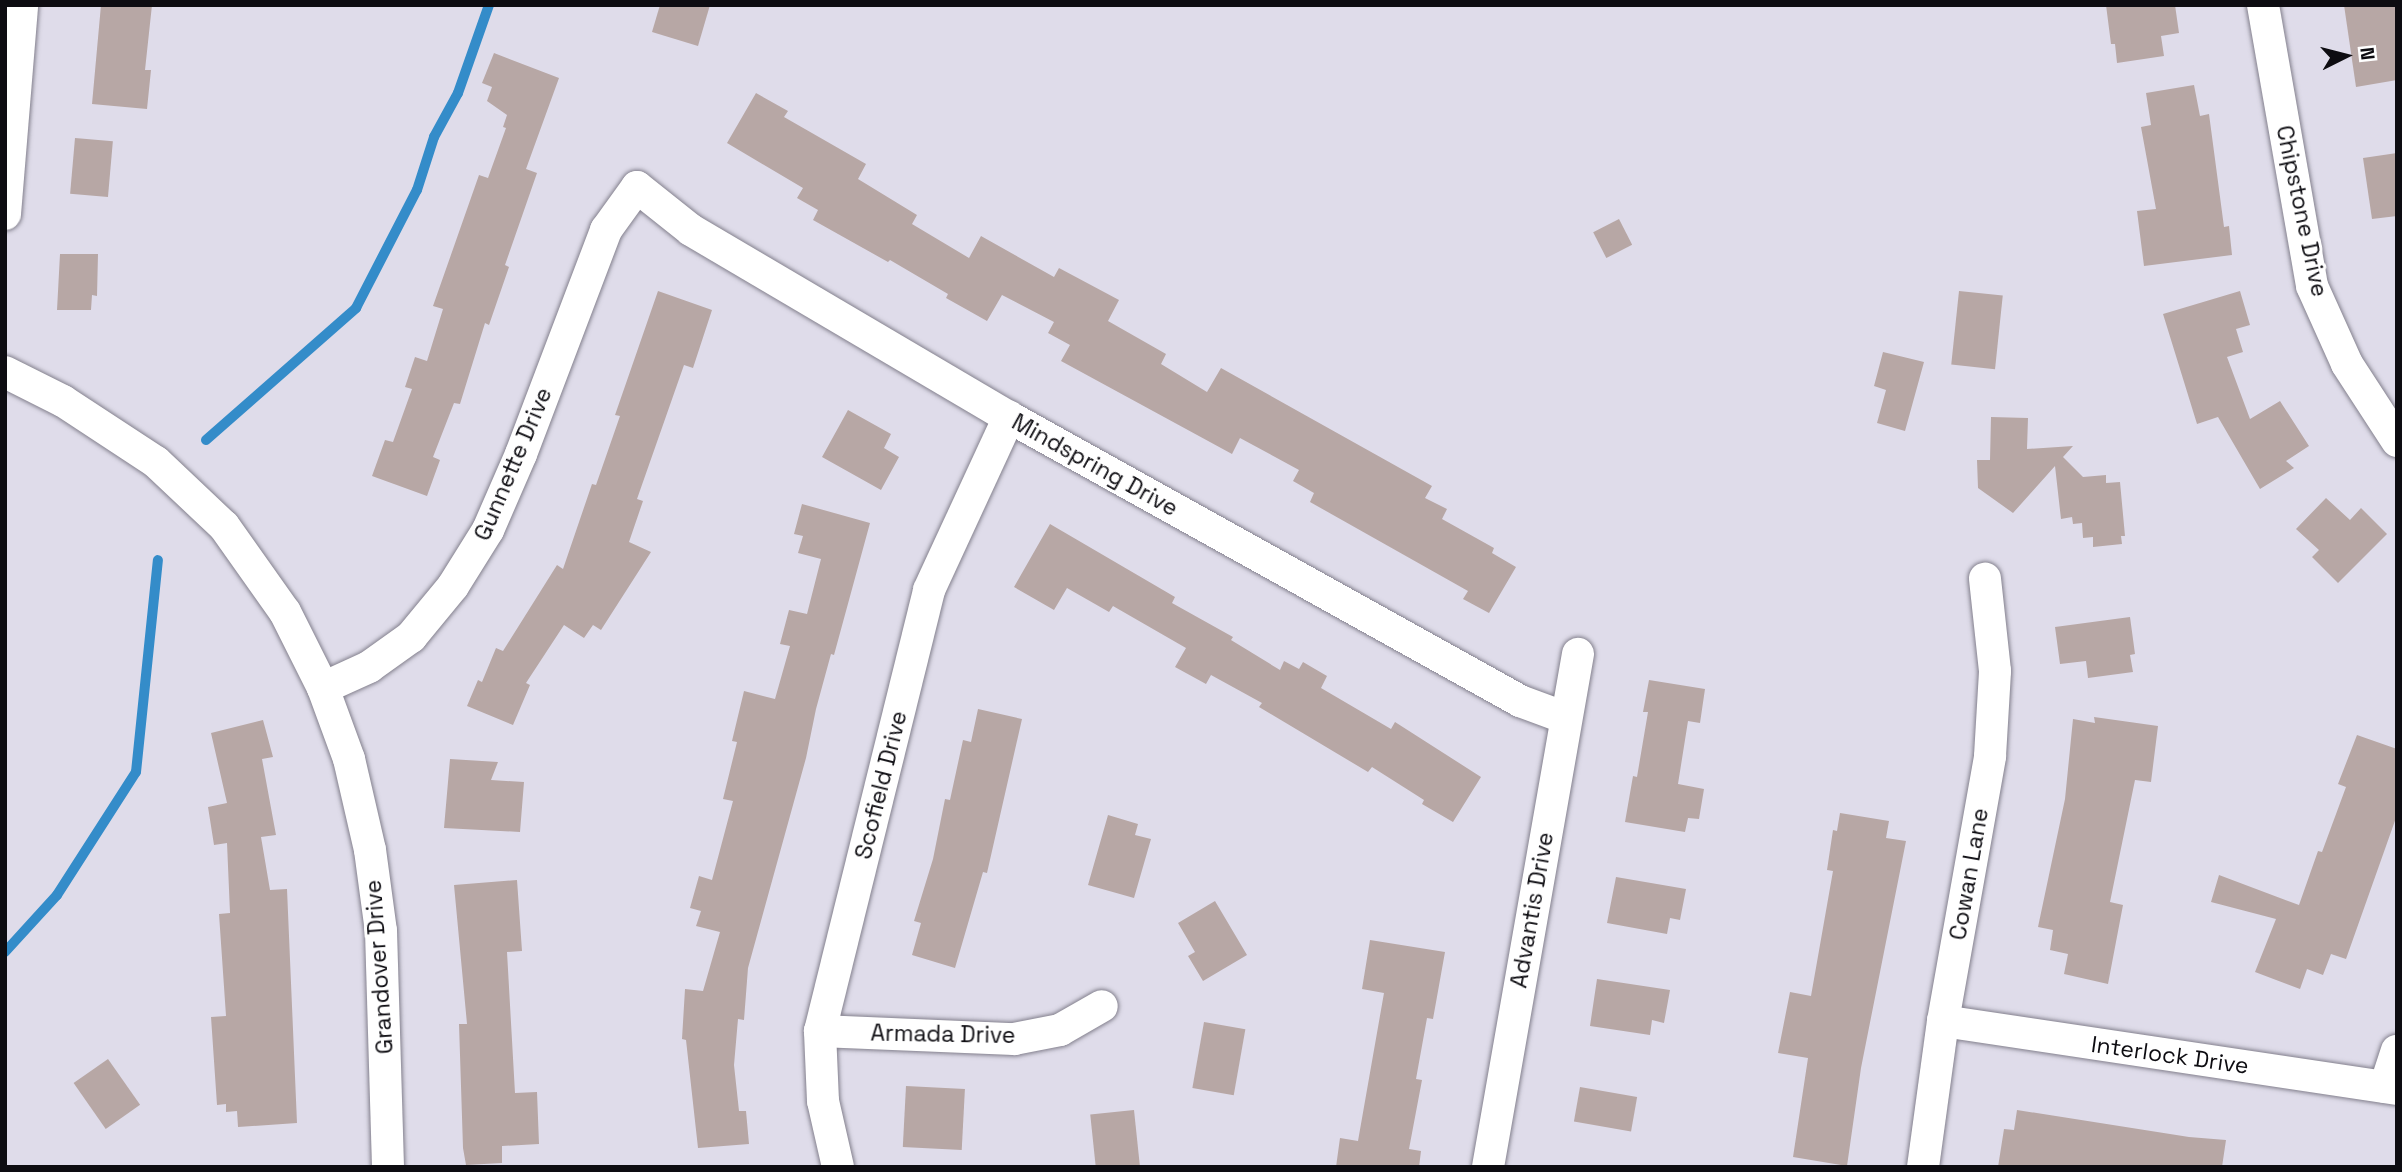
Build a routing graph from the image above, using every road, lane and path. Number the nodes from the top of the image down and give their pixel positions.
1 (22, 5) edge
2 (2263, 5) edge
3 (637, 187) joint
4 (5, 214) edge
5 (5, 372) edge
6 (1009, 417) junction
7 (2397, 441) edge
8 (1984, 579) dead end
9 (1578, 654) dead end
10 (323, 688) junction
11 (1566, 718) junction
12 (1102, 1006) dead end
13 (1942, 1021) junction
14 (820, 1031) junction
15 (2397, 1051) edge
16 (2391, 1088) edge
17 (388, 1167) edge
18 (838, 1167) edge
19 (1488, 1167) edge
20 (1923, 1167) edge

1 - 4 street
2 - 7 street, Chipstone Drive
3 - 6 street, Mindspring Drive
3 - 10 street, Gunnette Drive
5 - 10 street, Grandover Drive
6 - 11 street, Mindspring Drive
6 - 14 street, Scofield Drive
8 - 13 street, Cowan Lane
9 - 11 street, Advantis Drive
10 - 17 street, Grandover Drive
11 - 19 street, Advantis Drive
12 - 14 street, Armada Drive
13 - 16 street, Interlock Drive
13 - 20 street, Cowan Lane
14 - 18 street, Scofield Drive
15 - 16 street

